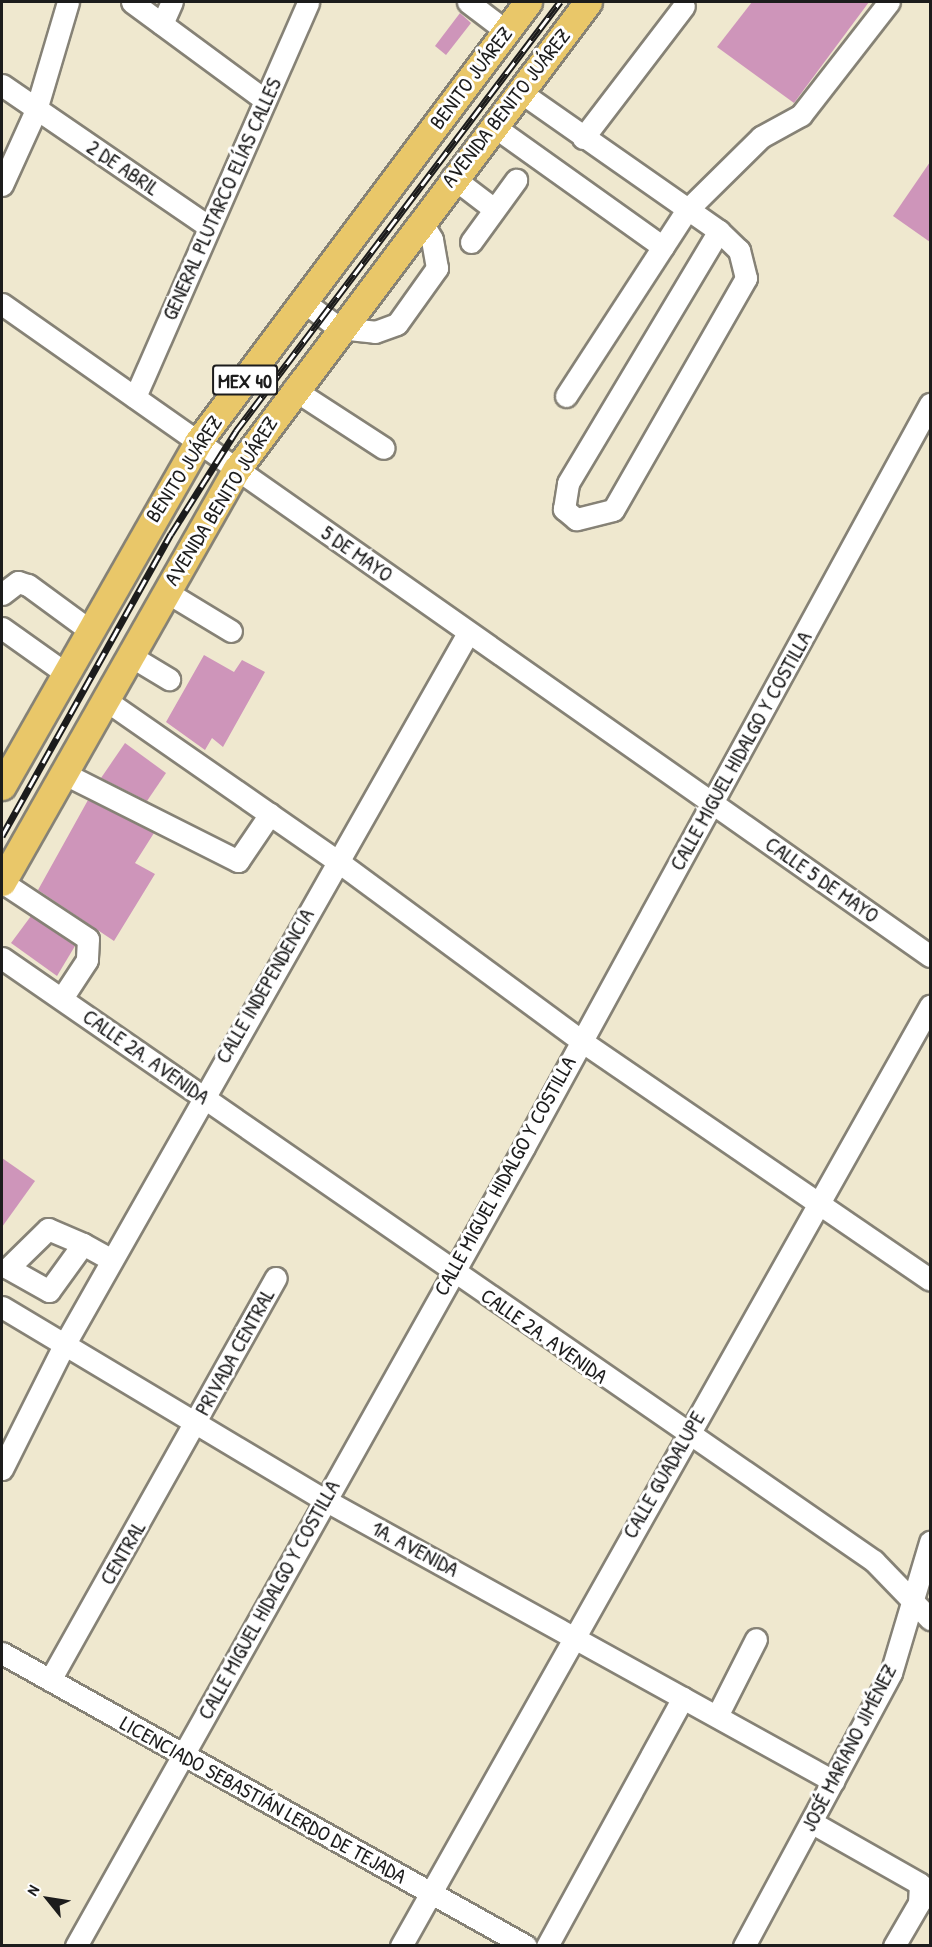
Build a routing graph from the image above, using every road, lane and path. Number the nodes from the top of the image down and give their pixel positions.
1 (68, 2) edge
2 (132, 2) edge
3 (172, 2) edge
4 (308, 2) edge
5 (468, 2) edge
6 (528, 2) edge
7 (588, 2) edge
8 (889, 2) edge
9 (684, 6) dead end
10 (162, 24) junction
11 (506, 31) junction
12 (2, 85) edge
13 (519, 91) junction
14 (265, 100) junction
15 (36, 110) junction
16 (492, 125) junction
17 (583, 138) junction
18 (452, 177) junction
19 (516, 180) dead end
20 (2, 185) edge
21 (494, 209) junction
22 (687, 210) junction
23 (420, 220) junction
24 (209, 227) junction
25 (719, 231) junction
26 (471, 242) dead end
27 (663, 247) junction
28 (334, 263) junction
29 (368, 288) junction
30 (304, 302) junction
31 (2, 304) edge
32 (339, 327) junction
33 (293, 389) junction
34 (566, 396) dead end
35 (135, 397) junction
36 (930, 404) edge
37 (198, 442) junction
38 (384, 448) dead end
39 (237, 469) junction
40 (165, 591) junction
41 (2, 594) edge
42 (2, 627) edge
43 (88, 629) junction
44 (231, 631) dead end
45 (468, 633) junction
46 (129, 655) junction
47 (64, 672) junction
48 (169, 679) dead end
49 (104, 699) junction
50 (63, 773) junction
51 (2, 786) edge
52 (713, 804) junction
53 (270, 814) junction
54 (336, 860) junction
55 (2, 882) edge
56 (930, 956) edge
57 (2, 958) edge
58 (62, 998) junction
59 (930, 1006) edge
60 (580, 1040) junction
61 (202, 1097) junction
62 (820, 1207) junction
63 (83, 1244) junction
64 (112, 1260) junction
65 (5, 1272) edge
66 (452, 1273) junction
67 (276, 1278) dead end
68 (930, 1280) edge
69 (2, 1307) edge
70 (63, 1347) junction
71 (195, 1425) junction
72 (687, 1435) junction
73 (10, 1439) edge
74 (2, 1469) edge
75 (325, 1500) junction
76 (930, 1542) edge
77 (912, 1601) junction
78 (930, 1619) edge
79 (573, 1634) junction
80 (756, 1639) dead end
81 (2, 1653) edge
82 (51, 1680) junction
83 (683, 1698) junction
84 (717, 1716) junction
85 (182, 1756) junction
86 (833, 1781) junction
87 (811, 1822) junction
88 (431, 1893) junction
89 (76, 1946) edge
90 (401, 1946) edge
91 (526, 1946) edge
92 (547, 1946) edge
93 (744, 1946) edge
94 (894, 1946) edge

1 - 15 street
2 - 10 street
3 - 10 street
4 - 14 street, GENERAL PLUTARCO ELÍAS CALLES
5 - 11 street
6 - 11 main road, BENITO JUÁREZ / MEX 40
7 - 13 main road, AVENIDA BENITO JUÁREZ / MEX 40
8 - 22 street
9 - 17 street
10 - 14 street
11 - 28 main road, BENITO JUÁREZ / MEX 40
12 - 15 street, 2 DE ABRIL
13 - 16 main road, AVENIDA BENITO JUÁREZ / MEX 40
13 - 17 street
14 - 24 street, GENERAL PLUTARCO ELÍAS CALLES
15 - 20 street
15 - 24 street, 2 DE ABRIL
16 - 18 main road, AVENIDA BENITO JUÁREZ / MEX 40
16 - 27 street
17 - 22 street
18 - 21 street
18 - 23 main road, AVENIDA BENITO JUÁREZ / MEX 40
19 - 21 street
21 - 26 street
22 - 25 street
22 - 27 street
23 - 29 main road, AVENIDA BENITO JUÁREZ / MEX 40
23 - 32 street
24 - 35 street, GENERAL PLUTARCO ELÍAS CALLES
25 - 25 street
27 - 34 street
28 - 29 main road
28 - 30 main road, BENITO JUÁREZ / MEX 40
29 - 32 main road, AVENIDA BENITO JUÁREZ / MEX 40
30 - 32 street
30 - 37 main road, BENITO JUÁREZ / MEX 40
31 - 35 street, 5 DE MAYO
32 - 33 main road, AVENIDA BENITO JUÁREZ / MEX 40
33 - 38 street
33 - 39 main road, AVENIDA BENITO JUÁREZ / MEX 40
35 - 37 street, 5 DE MAYO
36 - 52 street, CALLE MIGUEL HIDALGO Y COSTILLA
37 - 39 street, 5 DE MAYO
37 - 43 main road, BENITO JUÁREZ / MEX 40
39 - 40 main road, AVENIDA BENITO JUÁREZ / MEX 40
39 - 45 street, 5 DE MAYO
40 - 44 street
40 - 46 main road, AVENIDA BENITO JUÁREZ / MEX 40
41 - 43 street
42 - 47 street
43 - 47 main road, BENITO JUÁREZ / MEX 40
45 - 52 street, 5 DE MAYO
45 - 54 street, CALLE INDEPENDENCIA
46 - 48 street
46 - 49 main road, AVENIDA BENITO JUÁREZ / MEX 40
47 - 51 main road, BENITO JUÁREZ / MEX 40
49 - 50 main road, AVENIDA BENITO JUÁREZ / MEX 40
49 - 53 street
50 - 53 street
50 - 55 main road, AVENIDA BENITO JUÁREZ / MEX 40
52 - 56 street, CALLE 5 DE MAYO
52 - 60 street, CALLE MIGUEL HIDALGO Y COSTILLA
53 - 54 street
54 - 60 street
54 - 61 street, CALLE INDEPENDENCIA
55 - 58 street
57 - 58 street, CALLE 2A. AVENIDA
58 - 61 street, CALLE 2A. AVENIDA
59 - 62 street, CALLE GUADALUPE
60 - 62 street
60 - 66 street, CALLE MIGUEL HIDALGO Y COSTILLA
61 - 64 street, CALLE INDEPENDENCIA
61 - 66 street, CALLE 2A. AVENIDA
62 - 68 street
62 - 72 street, CALLE GUADALUPE
63 - 64 street
63 - 65 street
63 - 65 street
64 - 70 street, CALLE INDEPENDENCIA
66 - 72 street, CALLE 2A. AVENIDA
66 - 75 street, CALLE MIGUEL HIDALGO Y COSTILLA
67 - 71 street, PRIVADA CENTRAL
69 - 70 street, 1A. AVENIDA
70 - 71 street, 1A. AVENIDA
70 - 73 street, CALLE INDEPENDENCIA
71 - 75 street, 1A. AVENIDA
71 - 82 street, CENTRAL
72 - 77 street, CALLE 2A. AVENIDA
72 - 79 street, CALLE GUADALUPE
73 - 74 street, CALLE INDEPENDENCIA
75 - 79 street, 1A. AVENIDA
75 - 85 street, CALLE MIGUEL HIDALGO Y COSTILLA
76 - 77 street, JOSÉ MARIANO JIMÉNEZ
77 - 78 street, CALLE 2A. AVENIDA
77 - 86 street, JOSÉ MARIANO JIMÉNEZ
79 - 83 street, 1A. AVENIDA
79 - 88 street, CALLE GUADALUPE
80 - 84 street
81 - 82 street, LICENCIADO SEBASTIÁN LERDO DE TEJADA
82 - 85 street, LICENCIADO SEBASTIÁN LERDO DE TEJADA
83 - 84 street, 1A. AVENIDA
83 - 92 street
84 - 86 street, 1A. AVENIDA
85 - 88 street, LICENCIADO SEBASTIÁN LERDO DE TEJADA
85 - 89 street, CALLE MIGUEL HIDALGO Y COSTILLA
86 - 87 street, JOSÉ MARIANO JIMÉNEZ
87 - 93 street, JOSÉ MARIANO JIMÉNEZ
87 - 94 street
88 - 90 street, CALLE GUADALUPE
88 - 91 street, LICENCIADO SEBASTIÁN LERDO DE TEJADA

